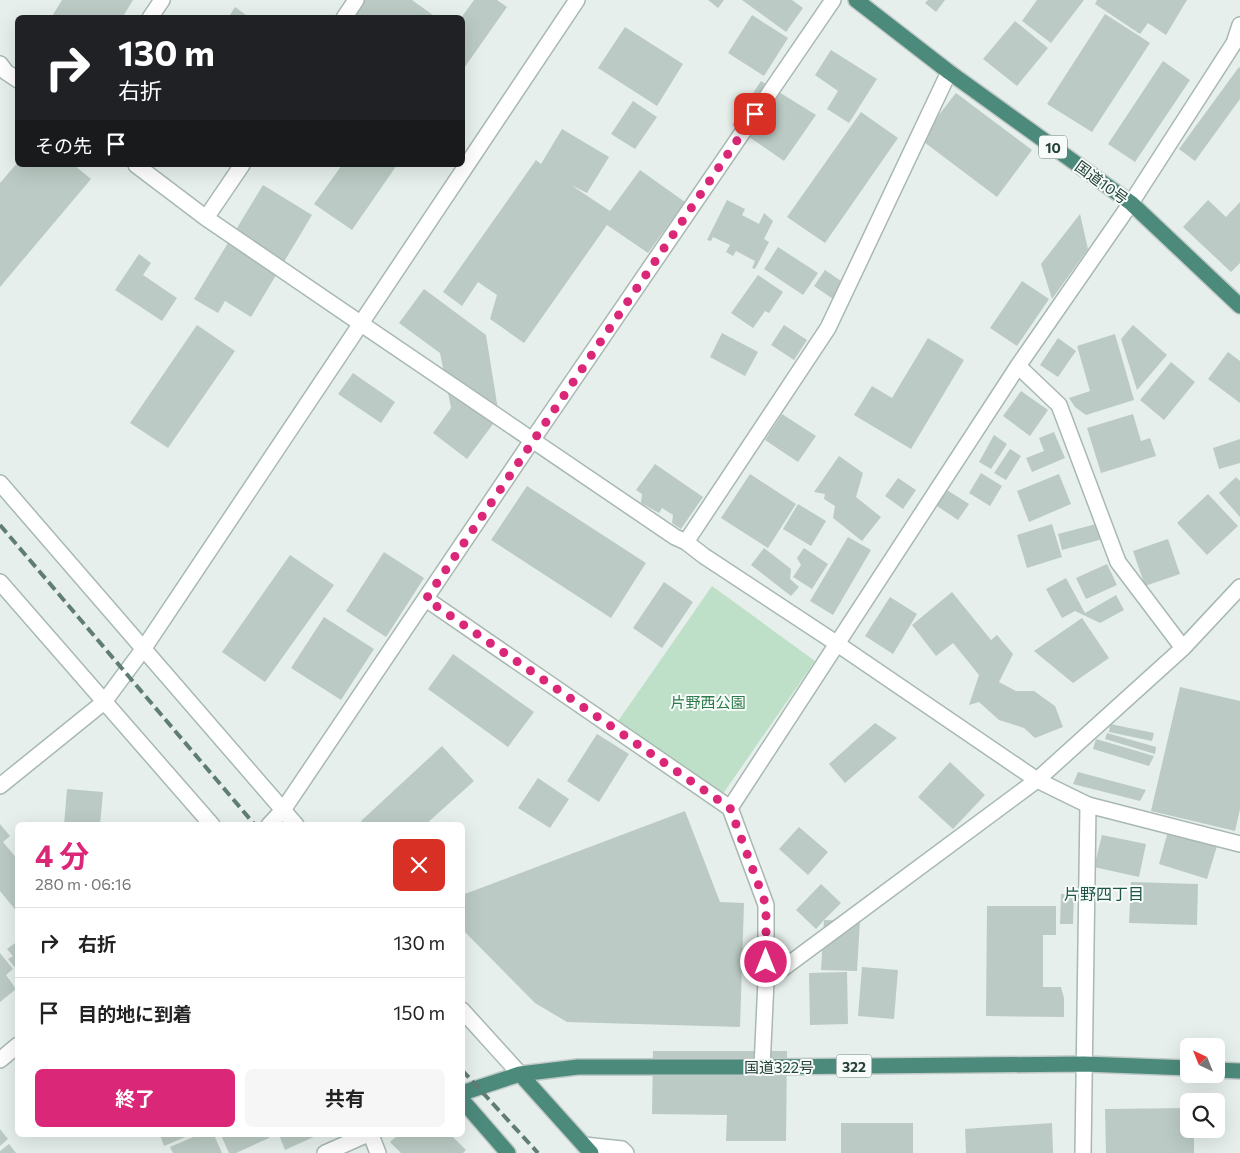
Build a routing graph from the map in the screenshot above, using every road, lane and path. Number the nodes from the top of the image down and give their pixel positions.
1 (162, 0) edge
2 (356, 0) edge
3 (576, 0) edge
4 (833, 0) edge
5 (856, 0) edge
6 (152, 15) edge
7 (346, 15) edge
8 (1240, 25) edge
9 (1237, 45) edge
10 (0, 64) edge
11 (949, 72) junction
12 (15, 78) edge
13 (465, 166) edge
14 (139, 167) edge
15 (241, 167) edge
16 (464, 167) edge
17 (1131, 203) junction
18 (206, 218) junction
19 (1240, 306) edge
20 (360, 323) junction
21 (1018, 366) junction
22 (533, 439) junction
23 (0, 483) edge
24 (686, 542) junction
25 (0, 582) edge
26 (1240, 588) edge
27 (426, 599) junction
28 (836, 643) junction
29 (144, 648) junction
30 (1183, 648) junction
31 (104, 702) junction
32 (1037, 780) junction
33 (0, 786) edge
34 (1088, 805) junction
35 (730, 808) junction
36 (283, 810) junction
37 (209, 822) edge
38 (272, 822) edge
39 (293, 822) edge
40 (1240, 844) edge
41 (766, 981) junction
42 (465, 1013) edge
43 (15, 1048) edge
44 (0, 1060) edge
45 (1084, 1064) junction
46 (762, 1067) junction
47 (1180, 1068) edge
48 (1225, 1070) edge
49 (1240, 1071) edge
50 (520, 1074) junction
51 (465, 1092) edge
52 (465, 1103) edge
53 (361, 1137) edge
54 (372, 1137) edge
55 (588, 1149) edge
56 (325, 1153) edge
57 (378, 1153) edge
58 (508, 1153) edge
59 (626, 1153) edge
60 (1083, 1153) edge

1 - 6 street
2 - 7 street
3 - 13 street
4 - 22 street
5 - 11 highway, 国道10号 / 10
8 - 9 street
9 - 17 street
10 - 12 street
11 - 17 highway, 国道10号 / 10
11 - 24 street
14 - 18 street
15 - 18 street
16 - 20 street
17 - 19 highway, 国道10号 / 10
17 - 21 street
18 - 20 street
20 - 22 street
20 - 29 street
21 - 28 street
21 - 30 street
22 - 24 street
22 - 27 street
23 - 29 street
24 - 28 street
25 - 31 street
26 - 30 street
27 - 35 street
27 - 36 street
28 - 32 street
28 - 35 street
29 - 31 street
29 - 36 street
30 - 32 street
31 - 33 street
31 - 37 street
32 - 34 street
32 - 41 street
34 - 40 street
34 - 45 street
35 - 41 street
36 - 38 street
36 - 39 street
41 - 46 street
42 - 50 street
43 - 44 street
45 - 46 highway, 国道322号 / 322
45 - 47 highway, 国道322号 / 322
45 - 60 street
46 - 50 highway, 国道322号 / 322
48 - 49 highway
50 - 51 highway, 国道322号 / 322
50 - 55 highway
52 - 58 highway
53 - 56 street
54 - 57 street
55 - 59 street

